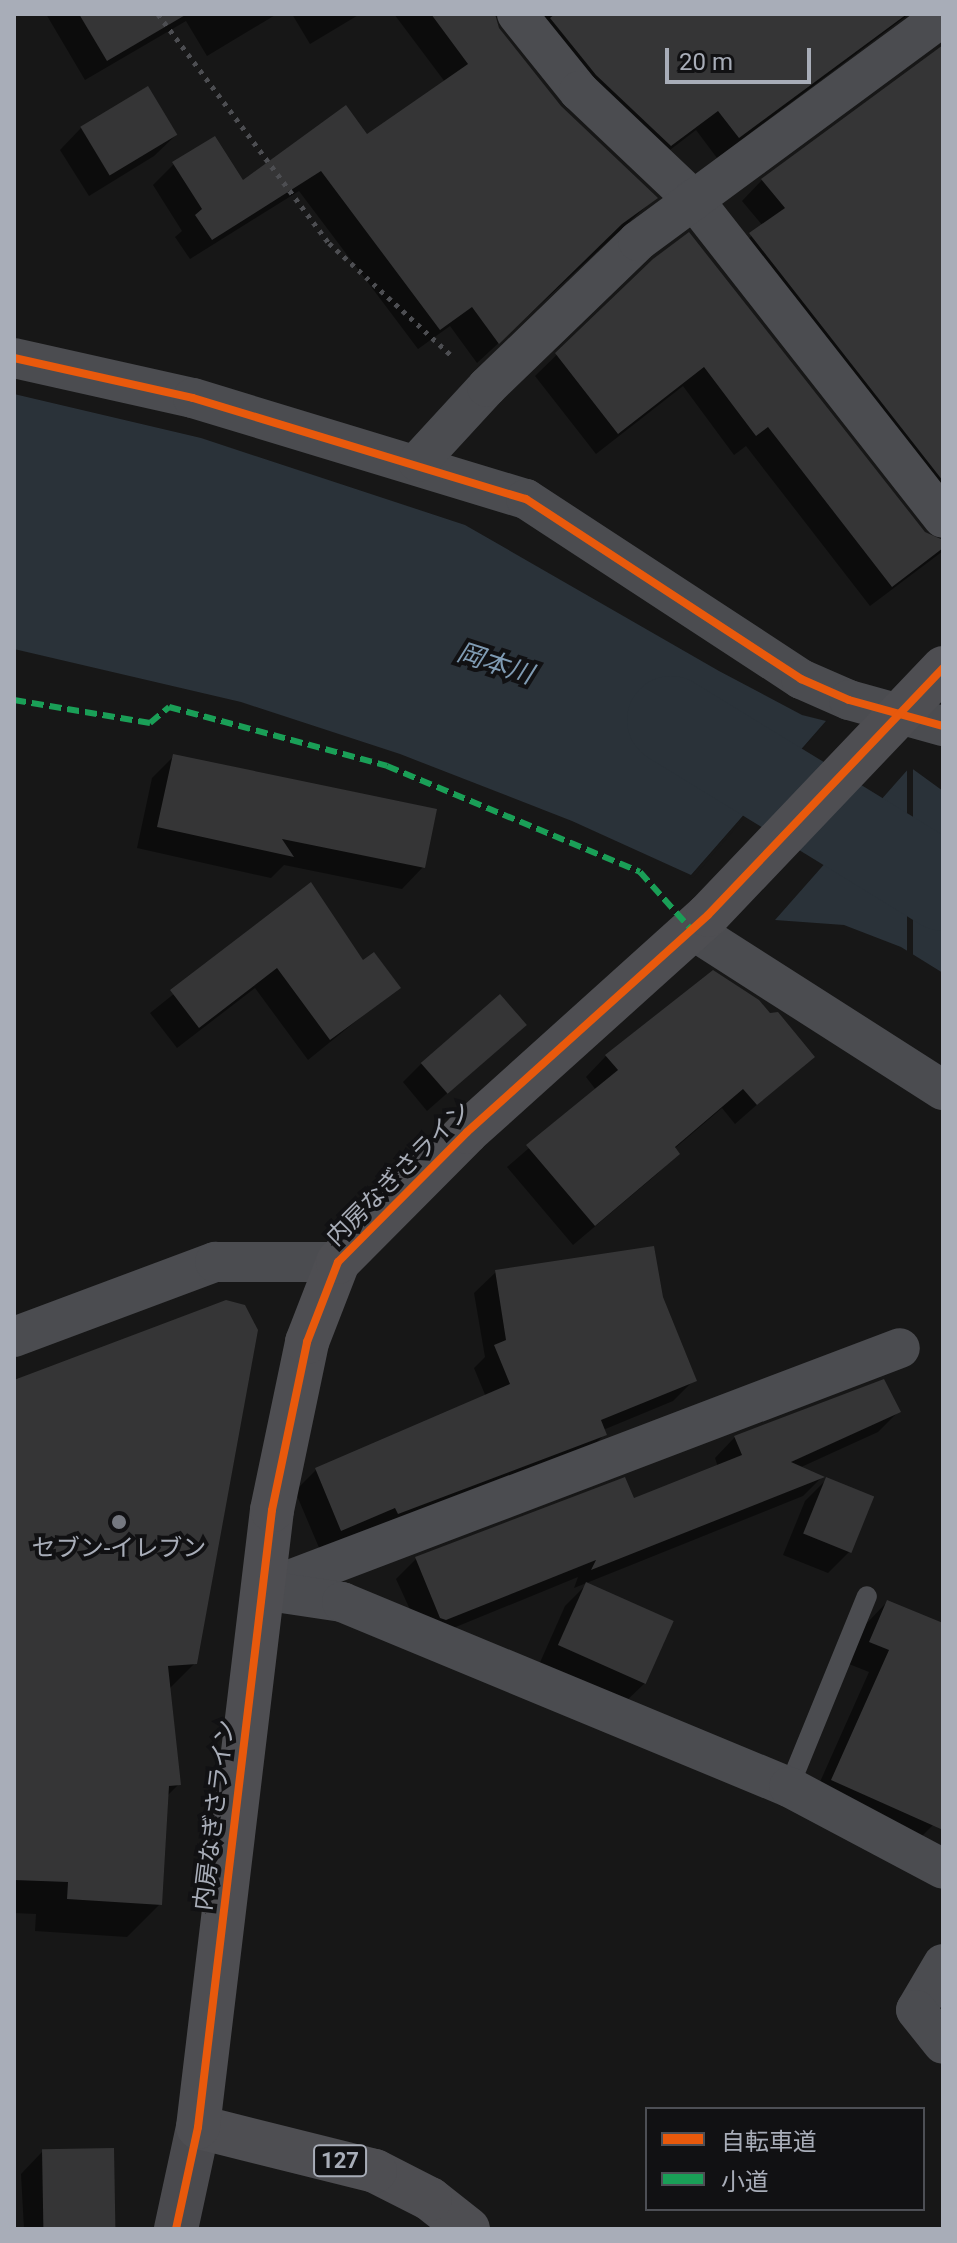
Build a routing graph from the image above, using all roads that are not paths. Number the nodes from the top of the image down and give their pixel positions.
1 (517, 14) edge
2 (943, 16) edge
3 (693, 199) junction
4 (14, 358) edge
5 (418, 462) junction
6 (943, 518) edge
7 (943, 668) edge
8 (888, 722) junction
9 (943, 726) edge
10 (700, 922) junction
11 (943, 1090) edge
12 (338, 1262) junction
13 (14, 1337) edge
14 (900, 1348) dead end
15 (262, 1590) junction
16 (867, 1596) dead end
17 (789, 1787) junction
18 (943, 1869) edge
19 (943, 1964) edge
20 (943, 2044) edge
21 (198, 2127) junction
22 (176, 2229) edge
23 (468, 2229) edge

1 - 3 street
2 - 3 street
3 - 5 street
3 - 6 street
4 - 5 street
5 - 8 street
7 - 8 highway, 内房なぎさライン
8 - 9 street
8 - 10 highway, 内房なぎさライン
10 - 11 street
10 - 12 highway, 内房なぎさライン
12 - 13 street
12 - 15 highway, 内房なぎさライン
14 - 15 street
15 - 17 street
15 - 21 highway, 内房なぎさライン
16 - 17 lane
17 - 18 street
19 - 20 street
21 - 22 main road
21 - 23 highway, 127

